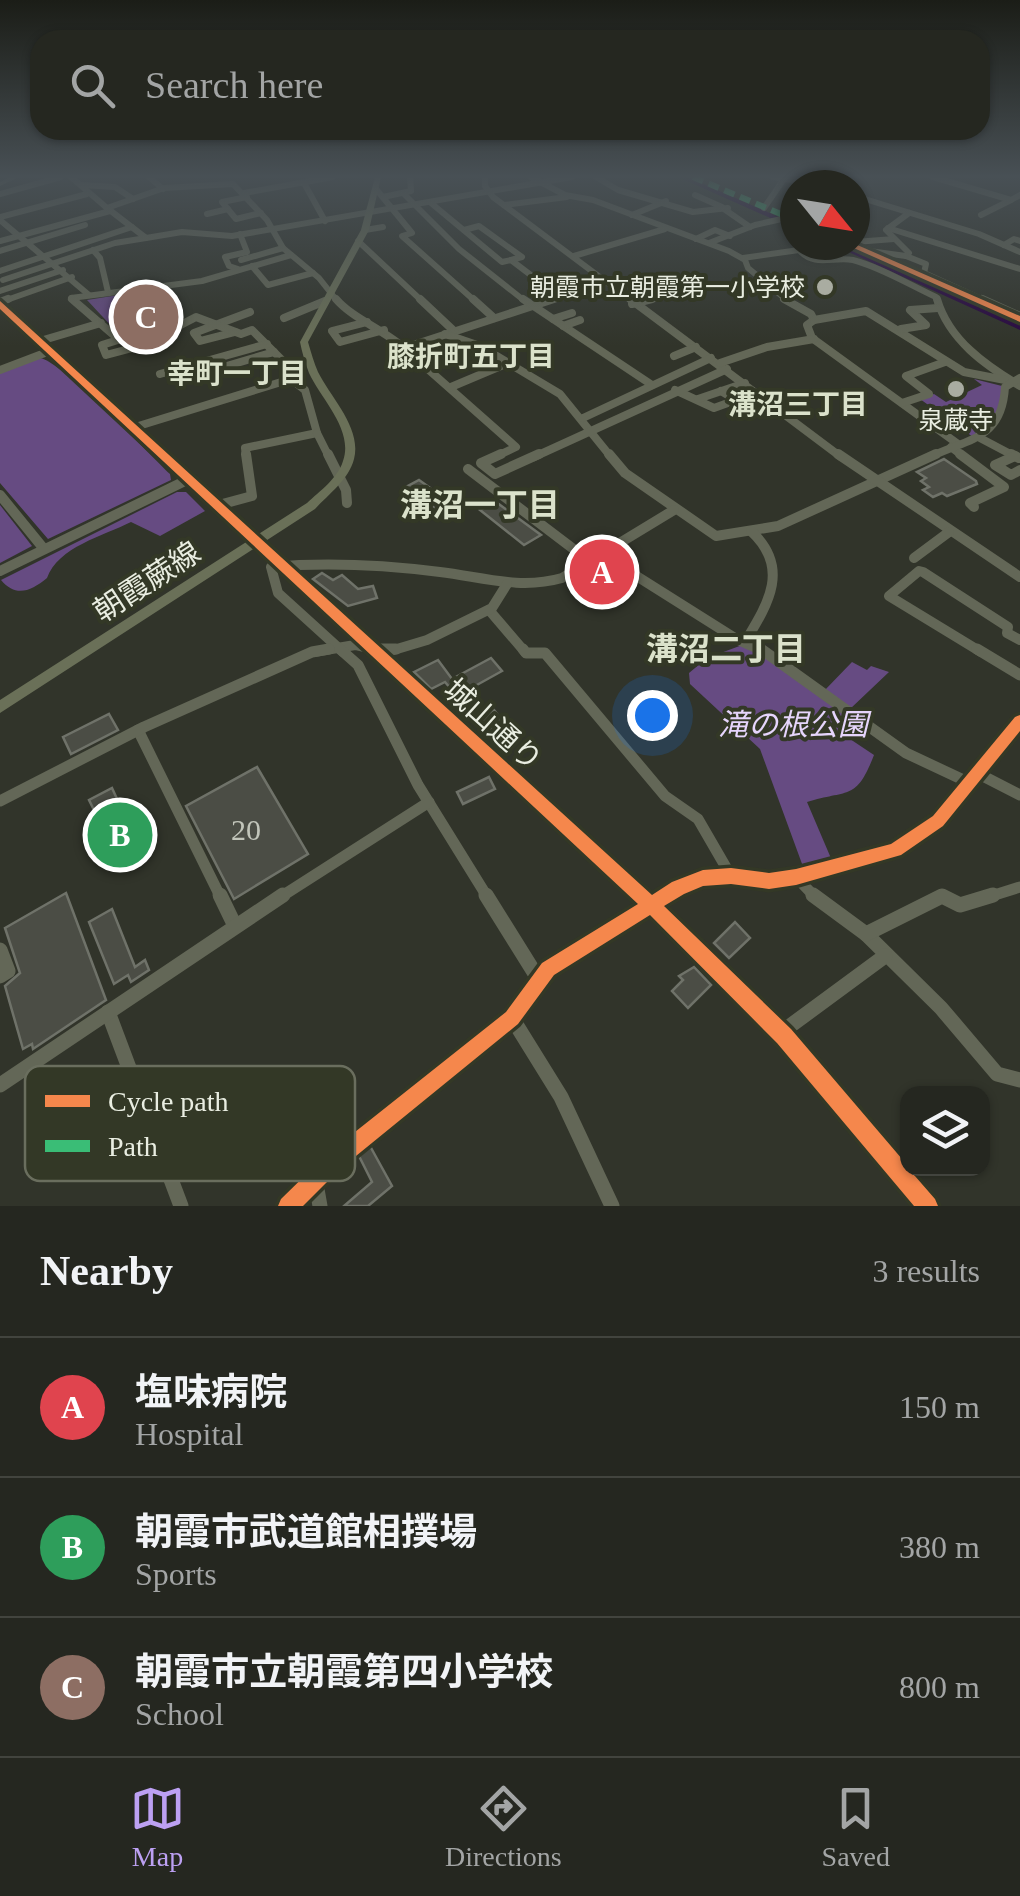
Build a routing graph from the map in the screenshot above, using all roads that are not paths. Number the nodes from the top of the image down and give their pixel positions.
1 (17, 233) edge
2 (30, 233) edge
3 (41, 233) edge
4 (55, 233) edge
5 (101, 233) edge
6 (113, 233) edge
7 (140, 233) edge
8 (174, 233) edge
9 (219, 233) edge
10 (245, 233) edge
11 (274, 233) edge
12 (363, 233) edge
13 (411, 233) edge
14 (441, 233) edge
15 (463, 233) edge
16 (489, 233) edge
17 (543, 233) edge
18 (651, 233) edge
19 (678, 233) edge
20 (708, 233) edge
21 (723, 233) edge
22 (736, 233) edge
23 (891, 233) edge
24 (905, 233) edge
25 (967, 233) edge
26 (240, 234) junction
27 (20, 236) junction
28 (105, 236) junction
29 (730, 236) junction
30 (46, 237) junction
31 (146, 238) junction
32 (696, 239) junction
33 (894, 239) junction
34 (358, 241) junction
35 (870, 241) edge
36 (1020, 241) edge
37 (0, 242) edge
38 (29, 243) junction
39 (115, 243) junction
40 (713, 245) junction
41 (1004, 246) junction
42 (283, 248) junction
43 (93, 250) junction
44 (870, 251) edge
45 (0, 252) edge
46 (703, 252) dead end
47 (1020, 252) edge
48 (291, 255) junction
49 (908, 255) junction
50 (45, 256) junction
51 (574, 256) junction
52 (743, 258) junction
53 (511, 260) junction
54 (230, 262) junction
55 (54, 263) junction
56 (252, 266) junction
57 (238, 269) junction
58 (1020, 269) edge
59 (63, 270) junction
60 (313, 273) junction
61 (1, 276) edge
62 (72, 278) junction
63 (606, 282) junction
64 (10, 287) junction
65 (0, 291) edge
66 (108, 292) junction
67 (89, 295) junction
68 (328, 296) junction
69 (623, 296) junction
70 (561, 298) junction
71 (0, 303) edge
72 (632, 304) junction
73 (533, 306) junction
74 (938, 308) junction
75 (250, 312) dead end
76 (572, 313) dead end
77 (1020, 316) edge
78 (284, 318) dead end
79 (494, 318) junction
80 (553, 319) junction
81 (580, 320) dead end
82 (814, 320) junction
83 (368, 321) junction
84 (102, 323) junction
85 (220, 324) junction
86 (563, 326) junction
87 (900, 329) junction
88 (384, 330) junction
89 (236, 332) junction
90 (449, 332) junction
91 (121, 339) junction
92 (814, 339) junction
93 (40, 341) junction
94 (267, 344) junction
95 (140, 346) junction
96 (404, 348) junction
97 (696, 348) junction
98 (50, 351) junction
99 (274, 352) junction
100 (674, 356) dead end
101 (945, 362) junction
102 (508, 363) junction
103 (719, 364) junction
104 (0, 370) edge
105 (160, 374) dead end
106 (291, 379) junction
107 (176, 380) dead end
108 (1017, 382) edge
109 (745, 383) junction
110 (654, 384) junction
111 (451, 387) junction
112 (677, 390) junction
113 (721, 391) junction
114 (698, 399) junction
115 (902, 403) junction
116 (583, 418) junction
117 (132, 428) junction
118 (593, 432) junction
119 (317, 434) junction
120 (980, 438) junction
121 (954, 446) junction
122 (1018, 458) edge
123 (468, 469) dead end
124 (1020, 470) edge
125 (187, 480) junction
126 (340, 480) junction
127 (875, 482) junction
128 (0, 495) edge
129 (347, 503) dead end
130 (215, 506) junction
131 (974, 507) dead end
132 (674, 510) junction
133 (751, 531) junction
134 (950, 532) junction
135 (254, 541) junction
136 (44, 550) junction
137 (600, 553) junction
138 (914, 558) dead end
139 (588, 560) junction
140 (280, 566) junction
141 (0, 570) edge
142 (1020, 578) edge
143 (507, 584) junction
144 (488, 610) junction
145 (1020, 640) edge
146 (746, 642) junction
147 (340, 646) junction
148 (369, 646) junction
149 (1020, 675) edge
150 (0, 708) edge
151 (1020, 721) edge
152 (138, 730) junction
153 (976, 779) junction
154 (1020, 795) edge
155 (0, 800) edge
156 (430, 802) junction
157 (731, 876) junction
158 (796, 877) junction
159 (1020, 887) edge
160 (653, 906) junction
161 (234, 926) junction
162 (866, 934) junction
163 (0, 950) edge
164 (885, 956) junction
165 (0, 976) edge
166 (538, 980) junction
167 (108, 1012) junction
168 (512, 1018) junction
169 (784, 1036) junction
170 (29, 1066) edge
171 (128, 1066) edge
172 (25, 1069) edge
173 (1020, 1080) edge
174 (0, 1086) edge
175 (355, 1146) edge
176 (171, 1181) edge
177 (312, 1181) edge
178 (316, 1181) edge
179 (180, 1206) edge
180 (288, 1206) edge
181 (320, 1206) edge
182 (612, 1206) edge
183 (928, 1206) edge

1 - 27 street
2 - 27 street
3 - 30 street
4 - 30 street
5 - 28 street
6 - 28 street
7 - 31 street
8 - 31 street
9 - 26 street
10 - 26 street
11 - 42 street
12 - 34 main road
13 - 79 street
14 - 73 street
15 - 53 street
16 - 53 street
17 - 51 street
18 - 51 street
19 - 32 street
20 - 32 street
21 - 29 street
22 - 29 street
23 - 33 street
24 - 58 street
25 - 41 street
26 - 54 street
27 - 37 street
27 - 38 street
28 - 39 street
28 - 50 street
29 - 40 street
30 - 38 street
31 - 39 street
32 - 40 street
33 - 35 street
33 - 49 street
34 - 68 main road
34 - 90 street
36 - 41 street
38 - 45 street
38 - 50 street
39 - 43 street
40 - 46 street
40 - 52 street
41 - 47 street
42 - 48 street
42 - 54 street
43 - 55 street
43 - 66 street
44 - 49 street
48 - 56 street
48 - 60 street
49 - 77 street
50 - 55 street
50 - 61 street
51 - 63 street
52 - 74 street
52 - 82 street
53 - 70 street
54 - 57 street
55 - 59 street
55 - 61 street
56 - 57 street
56 - 60 street
57 - 66 street
59 - 62 street
59 - 64 street
60 - 68 street
61 - 64 street
62 - 67 street
62 - 71 street
63 - 69 street
63 - 70 street
64 - 65 street
66 - 67 street
67 - 84 street
68 - 78 street
68 - 83 street
68 - 126 main road
69 - 72 street
69 - 72 street
70 - 73 street
71 - 93 street, 城山通り
72 - 97 street
73 - 79 street
73 - 80 street
74 - 87 street
74 - 108 street
75 - 85 street
76 - 80 street
79 - 90 street
80 - 86 street
81 - 86 street
82 - 87 street
82 - 92 street
83 - 88 street
83 - 88 street
84 - 91 street
84 - 93 street
85 - 89 street
85 - 89 street
85 - 95 street
86 - 110 street
87 - 101 street
88 - 96 street
89 - 94 street
90 - 96 street
90 - 102 street
91 - 95 street
91 - 95 street
92 - 103 street
92 - 115 street
93 - 98 street, 城山通り
94 - 99 street
94 - 105 street
96 - 111 street
97 - 100 street
97 - 103 street
98 - 104 street
98 - 117 street, 城山通り
99 - 106 street
99 - 107 street
101 - 108 street
101 - 115 street
102 - 111 street
102 - 116 street
103 - 109 street
103 - 110 street
103 - 112 street
106 - 117 street
106 - 119 street
108 - 120 street
109 - 113 street
109 - 127 street
110 - 112 street
110 - 116 street
111 - 118 street
112 - 114 street
112 - 118 street
113 - 114 street
113 - 114 street
115 - 121 street
116 - 118 street
117 - 125 street, 城山通り
118 - 132 street
119 - 126 street
119 - 130 street
120 - 121 street
120 - 122 street
121 - 127 street
121 - 131 street
122 - 124 street
123 - 139 street
125 - 130 street, 城山通り
125 - 136 street
126 - 129 street
126 - 135 main road, 朝霞蕨線
127 - 133 street
127 - 134 street
128 - 136 street
130 - 135 street, 城山通り
132 - 133 street
132 - 137 street
133 - 146 street
134 - 138 street
134 - 142 street
135 - 140 street, 城山通り
135 - 150 main road, 朝霞蕨線
136 - 141 street
137 - 139 street
137 - 146 street
139 - 143 street
140 - 143 street
140 - 147 street
140 - 148 street, 城山通り
143 - 144 street
144 - 148 street
144 - 157 street
145 - 149 street
146 - 153 street
147 - 148 street
147 - 152 street
147 - 156 street
148 - 160 street, 城山通り
151 - 153 street
152 - 155 street
152 - 161 street
153 - 154 street
153 - 158 street
156 - 161 street
156 - 166 street
157 - 158 street
157 - 160 street
158 - 162 street
159 - 162 street
160 - 166 street
160 - 169 street, 城山通り
161 - 167 street
162 - 164 street
163 - 165 street
164 - 169 street
164 - 173 street
166 - 168 street
167 - 170 street
167 - 171 street
168 - 175 street
168 - 182 street
169 - 183 street, 城山通り
172 - 174 street
176 - 179 street
177 - 180 street
178 - 181 street

